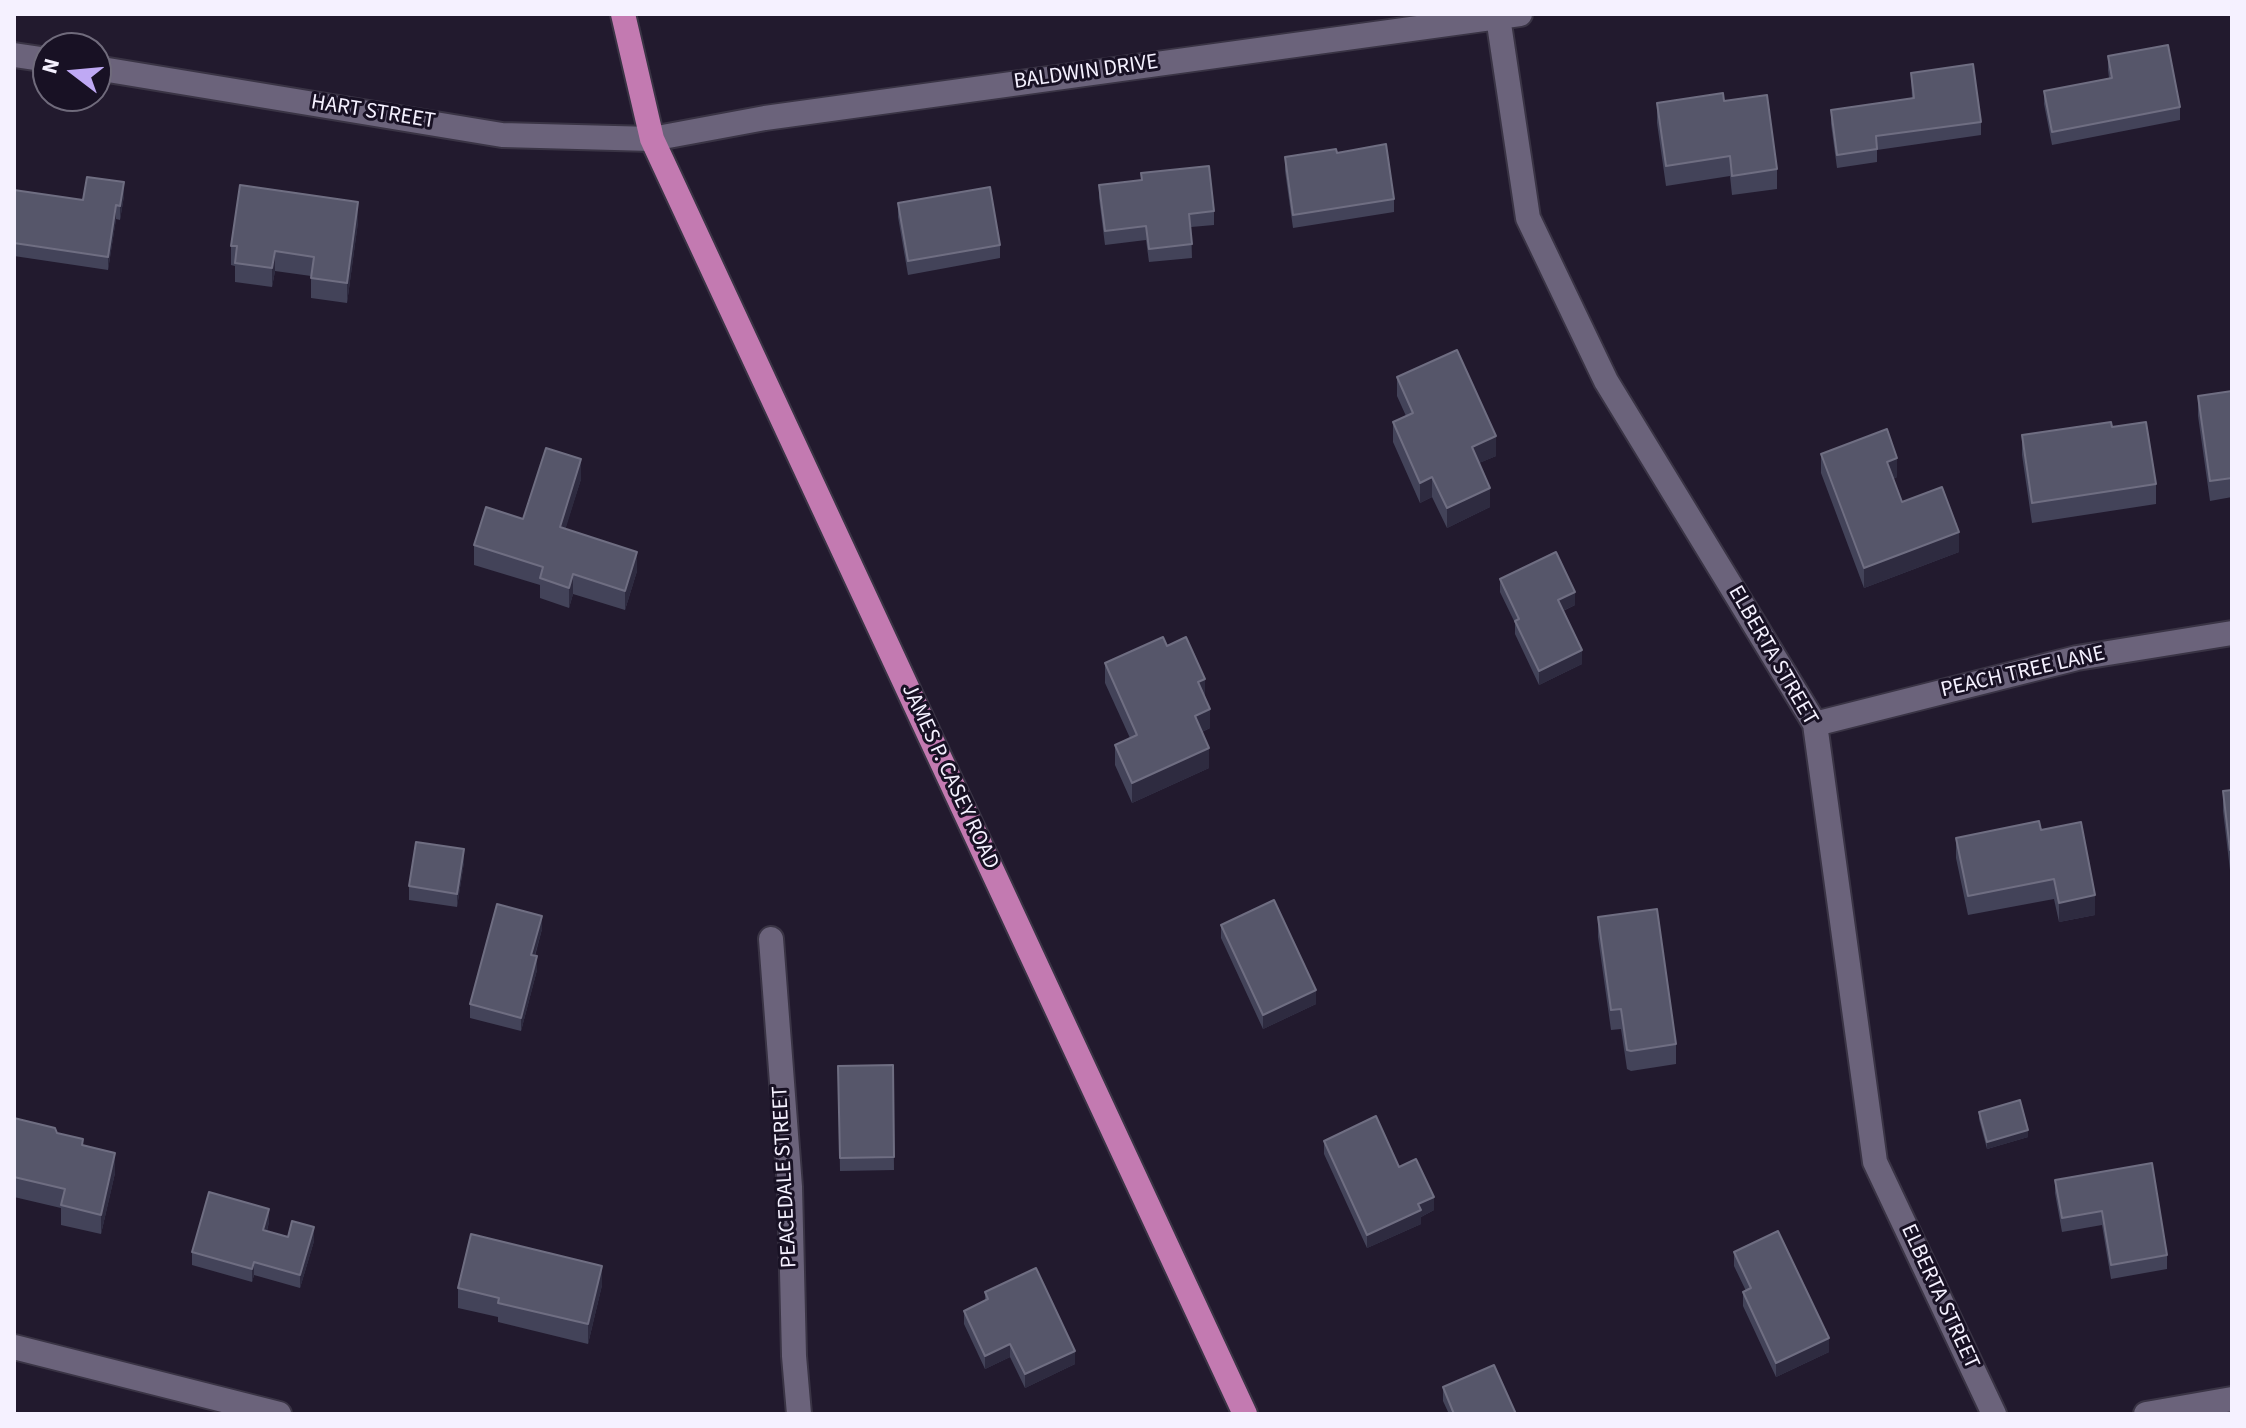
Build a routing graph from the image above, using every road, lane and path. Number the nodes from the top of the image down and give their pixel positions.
1 (623, 14) edge
2 (1509, 16) edge
3 (1363, 24) edge
4 (112, 71) edge
5 (652, 139) junction
6 (2232, 633) edge
7 (1815, 724) junction
8 (771, 939) dead end
9 (14, 1347) edge
10 (2232, 1399) edge
11 (279, 1414) edge
12 (799, 1414) edge
13 (1245, 1414) edge
14 (1994, 1414) edge
15 (2146, 1414) edge

1 - 5 main road
2 - 3 street, BALDWIN DRIVE
2 - 7 street, ELBERTA STREET
3 - 5 street, BALDWIN DRIVE
4 - 5 street, HART STREET
5 - 13 main road, JAMES P. CASEY ROAD
6 - 7 street, PEACH TREE LANE
7 - 14 street, ELBERTA STREET
8 - 12 street, PEACEDALE STREET
9 - 11 street
10 - 15 street

